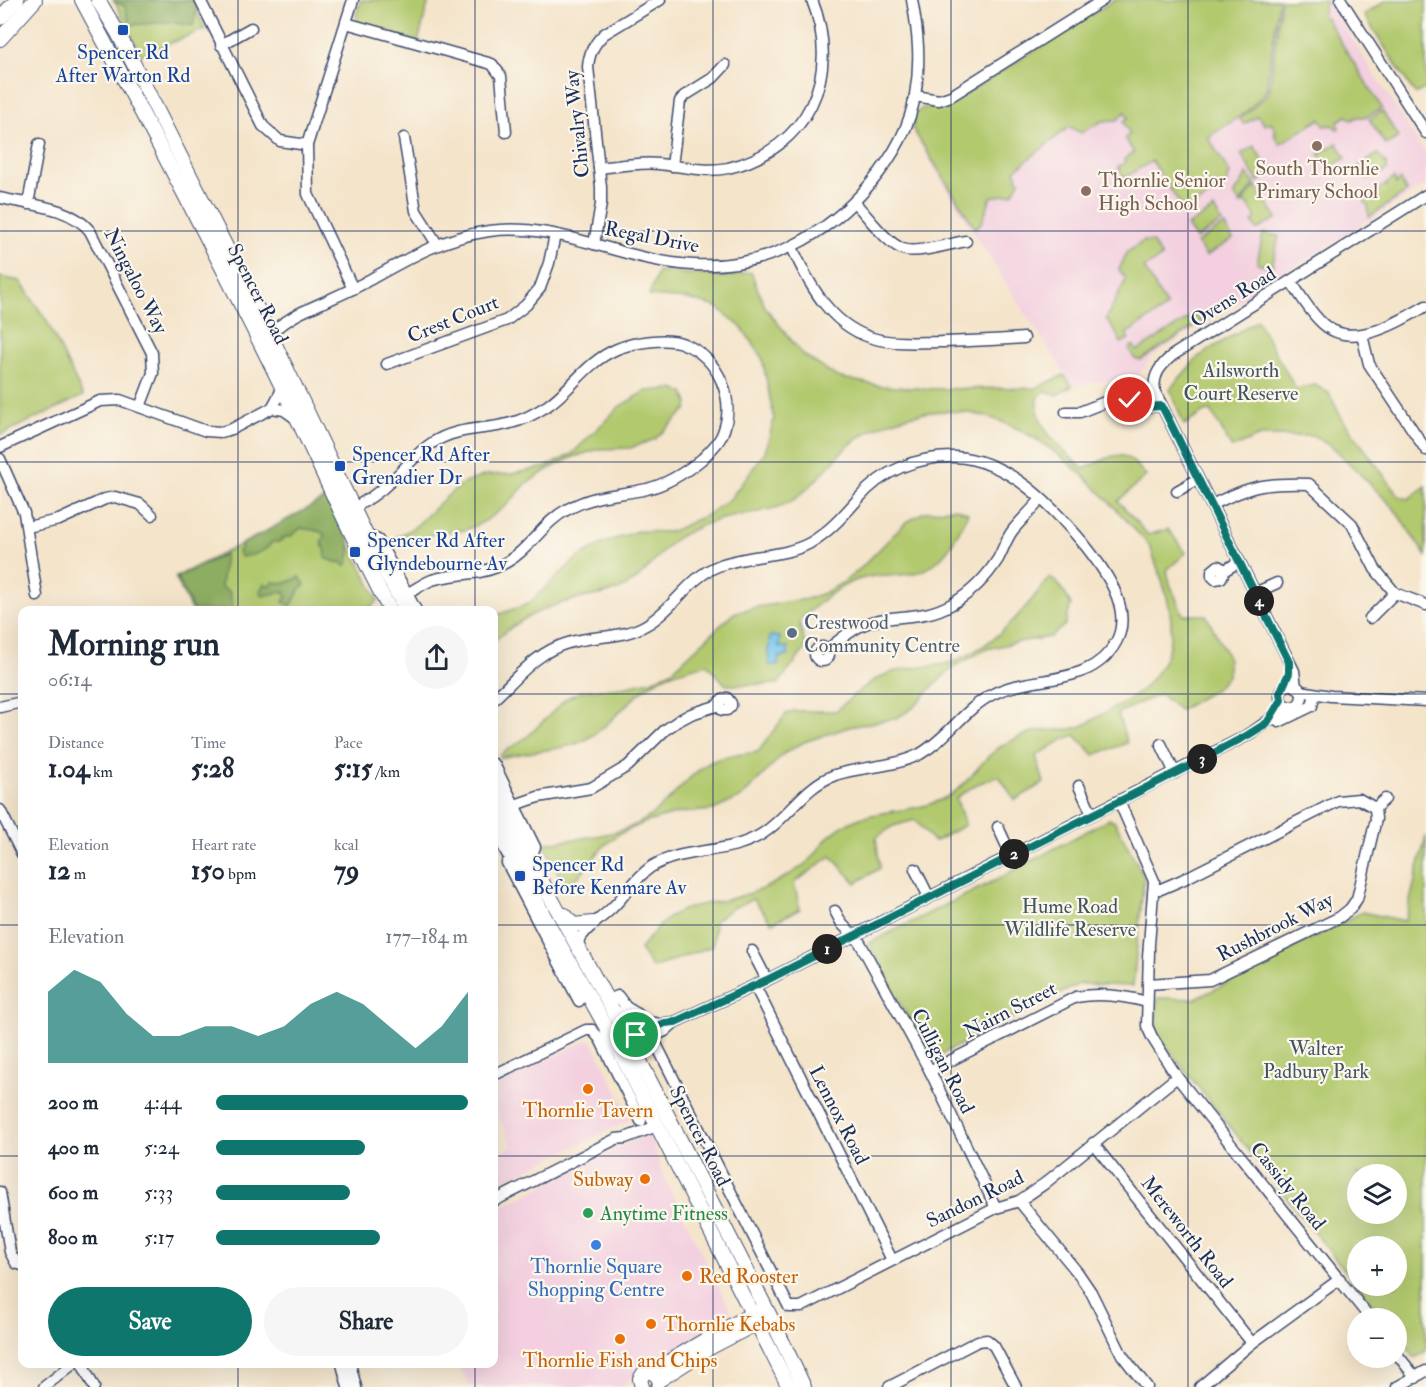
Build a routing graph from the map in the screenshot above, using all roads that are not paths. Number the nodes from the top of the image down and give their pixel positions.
1 (9, 0) edge
2 (17, 0) edge
3 (35, 0) edge
4 (76, 0) edge
5 (82, 0) edge
6 (98, 0) edge
7 (200, 0) edge
8 (353, 0) edge
9 (660, 0) edge
10 (812, 0) edge
11 (912, 0) edge
12 (1103, 0) edge
13 (1341, 0) edge
14 (0, 11) edge
15 (0, 18) edge
16 (346, 23) junction
17 (97, 26) junction
18 (251, 28) dead end
19 (0, 39) edge
20 (221, 45) junction
21 (725, 65) dead end
22 (141, 79) junction
23 (915, 96) junction
24 (146, 119) junction
25 (506, 132) dead end
26 (1426, 132) edge
27 (404, 138) dead end
28 (39, 144) dead end
29 (308, 145) junction
30 (672, 166) junction
31 (599, 168) junction
32 (1426, 195) edge
33 (0, 198) edge
34 (855, 203) junction
35 (28, 204) junction
36 (555, 235) junction
37 (966, 241) dead end
38 (436, 244) junction
39 (594, 244) junction
40 (792, 247) junction
41 (237, 270) junction
42 (1291, 282) junction
43 (353, 289) junction
44 (242, 306) junction
45 (1426, 306) edge
46 (261, 332) junction
47 (1362, 335) junction
48 (1024, 338) dead end
49 (387, 364) dead end
50 (283, 388) junction
51 (1155, 392) junction
52 (1130, 400) junction
53 (303, 402) junction
54 (1162, 406) junction
55 (140, 407) junction
56 (272, 408) junction
57 (1066, 412) dead end
58 (299, 421) junction
59 (0, 447) edge
60 (1426, 450) edge
61 (0, 459) edge
62 (321, 470) junction
63 (1198, 479) junction
64 (1177, 491) dead end
65 (1041, 500) junction
66 (1212, 505) junction
67 (347, 511) junction
68 (152, 515) dead end
69 (27, 527) junction
70 (1239, 562) junction
71 (1225, 570) dead end
72 (1277, 583) dead end
73 (1255, 592) junction
74 (1395, 593) junction
75 (37, 596) dead end
76 (1426, 605) edge
77 (398, 606) edge
78 (399, 606) edge
79 (400, 606) edge
80 (1370, 618) dead end
81 (828, 649) dead end
82 (1295, 691) junction
83 (498, 695) edge
84 (1331, 696) junction
85 (1314, 698) junction
86 (1426, 701) edge
87 (18, 703) edge
88 (1284, 704) junction
89 (719, 705) dead end
90 (0, 707) edge
91 (1270, 721) junction
92 (1161, 744) dead end
93 (1175, 773) junction
94 (1079, 786) dead end
95 (498, 793) edge
96 (1385, 799) dead end
97 (1117, 803) junction
98 (1375, 808) junction
99 (0, 810) edge
100 (501, 814) edge
101 (1092, 814) junction
102 (998, 827) dead end
103 (498, 841) edge
104 (18, 846) edge
105 (1011, 855) junction
106 (523, 865) junction
107 (915, 869) dead end
108 (1155, 889) junction
109 (929, 897) junction
110 (532, 901) junction
111 (835, 911) dead end
112 (593, 923) joint
113 (574, 935) junction
114 (853, 935) junction
115 (1149, 950) junction
116 (752, 951) dead end
117 (767, 980) junction
118 (1148, 984) junction
119 (755, 986) junction
120 (579, 1001) dead end
121 (1144, 1001) junction
122 (610, 1004) junction
123 (638, 1014) dead end
124 (599, 1015) junction
125 (670, 1022) junction
126 (592, 1030) junction
127 (652, 1036) junction
128 (624, 1045) junction
129 (930, 1071) junction
130 (498, 1073) edge
131 (1177, 1077) junction
132 (645, 1116) junction
133 (657, 1126) junction
134 (676, 1134) junction
135 (616, 1139) junction
136 (1093, 1143) junction
137 (0, 1192) edge
138 (498, 1195) edge
139 (1019, 1201) junction
140 (996, 1208) junction
141 (702, 1215) junction
142 (892, 1260) junction
143 (18, 1264) edge
144 (1340, 1279) junction
145 (801, 1307) joint
146 (1362, 1308) edge
147 (768, 1312) junction
148 (754, 1319) junction
149 (739, 1333) junction
150 (1252, 1343) junction
151 (686, 1357) junction
152 (1407, 1367) edge
153 (68, 1368) edge
154 (84, 1368) edge
155 (92, 1368) edge
156 (343, 1368) edge
157 (351, 1368) edge
158 (780, 1369) junction
159 (1426, 1371) edge
160 (1416, 1378) junction
161 (657, 1382) edge
162 (637, 1384) edge
163 (45, 1387) edge
164 (95, 1387) edge
165 (348, 1387) edge
166 (356, 1387) edge
167 (789, 1387) edge
168 (804, 1387) edge
169 (890, 1387) edge
170 (1016, 1387) edge
171 (1147, 1387) edge
172 (1200, 1387) edge
173 (1397, 1387) edge

1 - 14 main road
2 - 15 main road
3 - 19 main road
4 - 17 main road
5 - 17 main road, Spencer Road
6 - 22 main road, Spencer Road
7 - 20 street
8 - 16 street
9 - 31 street, Chivalry Way
10 - 30 street
11 - 23 street, Regal Drive
12 - 23 street
13 - 26 street
16 - 25 street
16 - 29 street
17 - 24 main road, Spencer Road
18 - 20 street
20 - 29 street
21 - 30 street
22 - 24 main road
22 - 41 main road, Spencer Road
23 - 34 street, Regal Drive
24 - 44 main road, Spencer Road
27 - 38 street
28 - 35 street
29 - 43 street
30 - 31 street
31 - 39 street, Chivalry Way
32 - 42 street, Ovens Road
33 - 35 street, Ningaloo Way
34 - 37 street
34 - 40 street, Regal Drive
35 - 55 street, Ningaloo Way
36 - 38 street, Regal Drive
36 - 39 street, Regal Drive
36 - 49 street, Crest Court
38 - 43 street, Regal Drive
39 - 40 street, Regal Drive
40 - 48 street
41 - 44 main road
41 - 46 main road, Spencer Road
42 - 47 street
42 - 51 street, Ovens Road
43 - 46 street, Regal Drive
44 - 46 main road, Spencer Road
45 - 47 street
46 - 50 main road, Spencer Road
46 - 53 main road, Spencer Road
47 - 60 street
50 - 56 street
50 - 58 main road, Spencer Road
51 - 52 street
51 - 54 street
52 - 54 street
52 - 57 street
53 - 62 main road
53 - 67 main road, Spencer Road
54 - 63 street
55 - 56 street
55 - 59 street
56 - 58 street
58 - 62 main road, Spencer Road
61 - 69 street
62 - 67 main road, Spencer Road
63 - 64 street
63 - 66 street
65 - 81 street
65 - 83 street
65 - 112 street
66 - 70 street
66 - 74 street
67 - 77 main road, Spencer Road
67 - 78 main road, Spencer Road
67 - 79 street
68 - 69 street
69 - 75 street
70 - 71 street
70 - 73 street
72 - 73 street
73 - 82 street
74 - 76 street
74 - 80 street
82 - 84 street
82 - 85 street
82 - 88 street
82 - 88 street
84 - 85 street
84 - 86 street
85 - 91 street
87 - 90 street
88 - 91 street
89 - 100 street
91 - 93 street
92 - 93 street
93 - 97 street
94 - 101 street
95 - 100 street, Spencer Road
96 - 98 street
97 - 101 street
97 - 108 street, Cassidy Road
98 - 108 street
98 - 118 street, Rushbrook Way
99 - 104 street
100 - 106 main road, Spencer Road
100 - 106 street, Spencer Road
100 - 110 main road
101 - 105 street
102 - 105 street
103 - 106 street
105 - 109 street
106 - 110 main road, Spencer Road
106 - 113 main road, Spencer Road
107 - 109 street
108 - 115 street, Cassidy Road
109 - 114 street
110 - 120 street, Spencer Road
110 - 124 main road, Spencer Road
111 - 114 street, Culligan Road
112 - 113 main road
113 - 122 main road, Spencer Road
113 - 124 main road
114 - 117 street
114 - 129 street, Culligan Road
115 - 118 street, Cassidy Road
115 - 121 street, Cassidy Road
116 - 117 street
117 - 119 street
118 - 121 street, Cassidy Road
119 - 125 street
119 - 142 street, Lennox Road
121 - 129 street, Nairn Street
121 - 131 street, Cassidy Road
122 - 123 street
122 - 125 street
122 - 128 main road, Spencer Road
124 - 126 street
124 - 128 main road, Spencer Road
125 - 127 street
125 - 128 street
126 - 130 street
126 - 132 street, Spencer Road
127 - 128 street
127 - 145 street, Spencer Road
128 - 132 main road, Spencer Road
128 - 134 main road, Spencer Road
129 - 140 street, Culligan Road
131 - 136 street, Sandon Road
131 - 144 street, Cassidy Road
132 - 133 main road, Spencer Road
132 - 135 street
133 - 135 street
133 - 141 main road, Spencer Road
134 - 141 main road
134 - 147 main road, Spencer Road
135 - 138 street
136 - 139 street, Sandon Road
136 - 150 street, Mereworth Road
137 - 143 street
139 - 140 street, Sandon Road
139 - 171 street
140 - 142 street, Sandon Road
141 - 148 main road, Spencer Road
142 - 145 street, Sandon Road
144 - 146 street, Cassidy Road
144 - 150 street
147 - 148 main road
147 - 168 main road, Spencer Road
148 - 149 main road
148 - 151 main road
148 - 158 main road, Spencer Road
149 - 151 main road
149 - 158 main road
150 - 172 street
151 - 161 main road
152 - 160 street
153 - 163 street
154 - 164 street
155 - 164 street
156 - 165 street
157 - 166 street
158 - 167 main road, Spencer Road
159 - 160 street
160 - 173 street
161 - 162 main road
169 - 170 street

